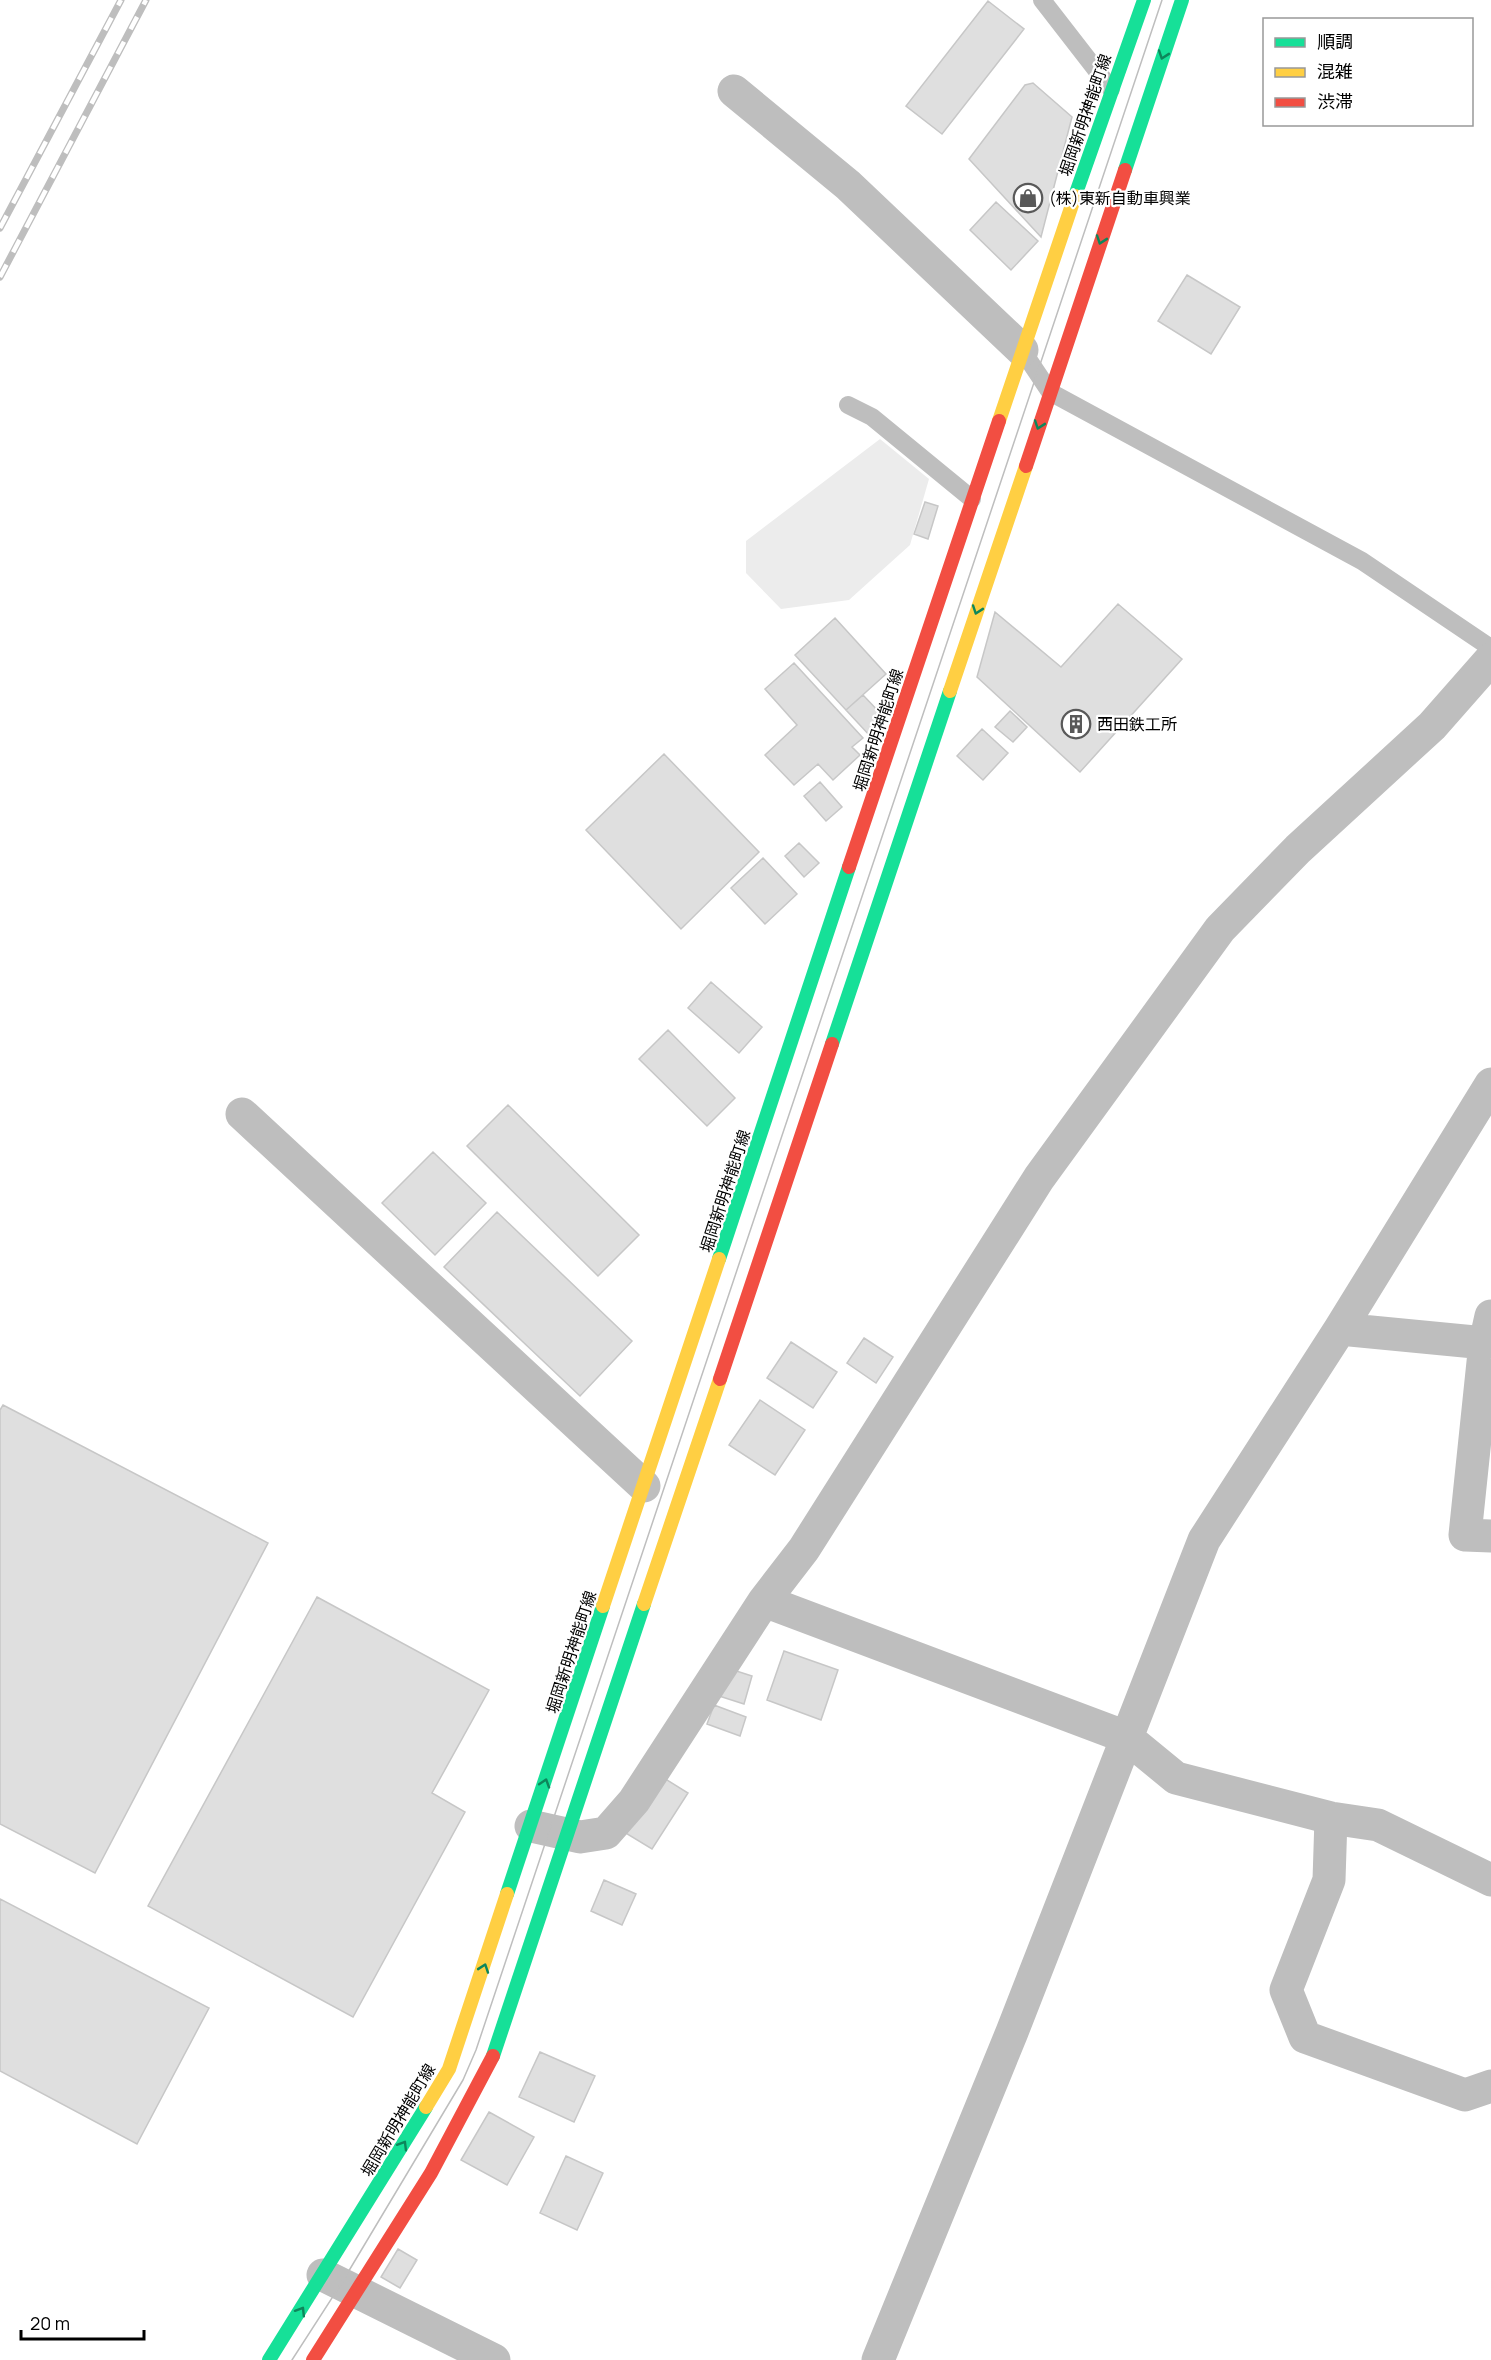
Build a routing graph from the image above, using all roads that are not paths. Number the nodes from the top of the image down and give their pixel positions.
1 (1042, 0) edge
2 (1144, 0) edge
3 (1182, 0) edge
4 (1111, 89) junction
5 (734, 91) dead end
6 (1022, 350) junction
7 (1050, 392) junction
8 (848, 405) dead end
9 (972, 499) junction
10 (1491, 648) edge
11 (1491, 659) edge
12 (1491, 1084) edge
13 (242, 1114) dead end
14 (1340, 1329) junction
15 (1488, 1330) edge
16 (644, 1486) junction
17 (1491, 1536) edge
18 (764, 1601) junction
19 (1126, 1737) junction
20 (1331, 1818) junction
21 (531, 1826) junction
22 (566, 1835) junction
23 (1491, 1880) edge
24 (1491, 2086) edge
25 (323, 2275) junction
26 (357, 2292) junction
27 (269, 2360) edge
28 (313, 2360) edge
29 (494, 2360) edge
30 (878, 2360) edge

1 - 4 lane
2 - 4 main road, 堀岡新明神能町線
3 -> 7 main road
4 - 6 main road, 堀岡新明神能町線
5 - 6 street
6 - 7 lane
6 - 9 main road, 堀岡新明神能町線
7 - 10 lane
7 -> 22 main road
8 - 9 lane
9 - 16 main road, 堀岡新明神能町線
11 - 18 street
12 - 14 street
13 - 16 street
14 - 15 street
14 - 19 street
15 - 17 street
21 -> 16 main road, 堀岡新明神能町線
18 - 19 street
18 - 22 street
19 - 20 street
19 - 30 street
20 - 23 street
20 - 24 street
21 - 22 street
25 -> 21 main road, 堀岡新明神能町線
22 - 26 main road
25 - 26 street
27 -> 25 main road, 堀岡新明神能町線
26 - 28 main road
26 - 29 street

